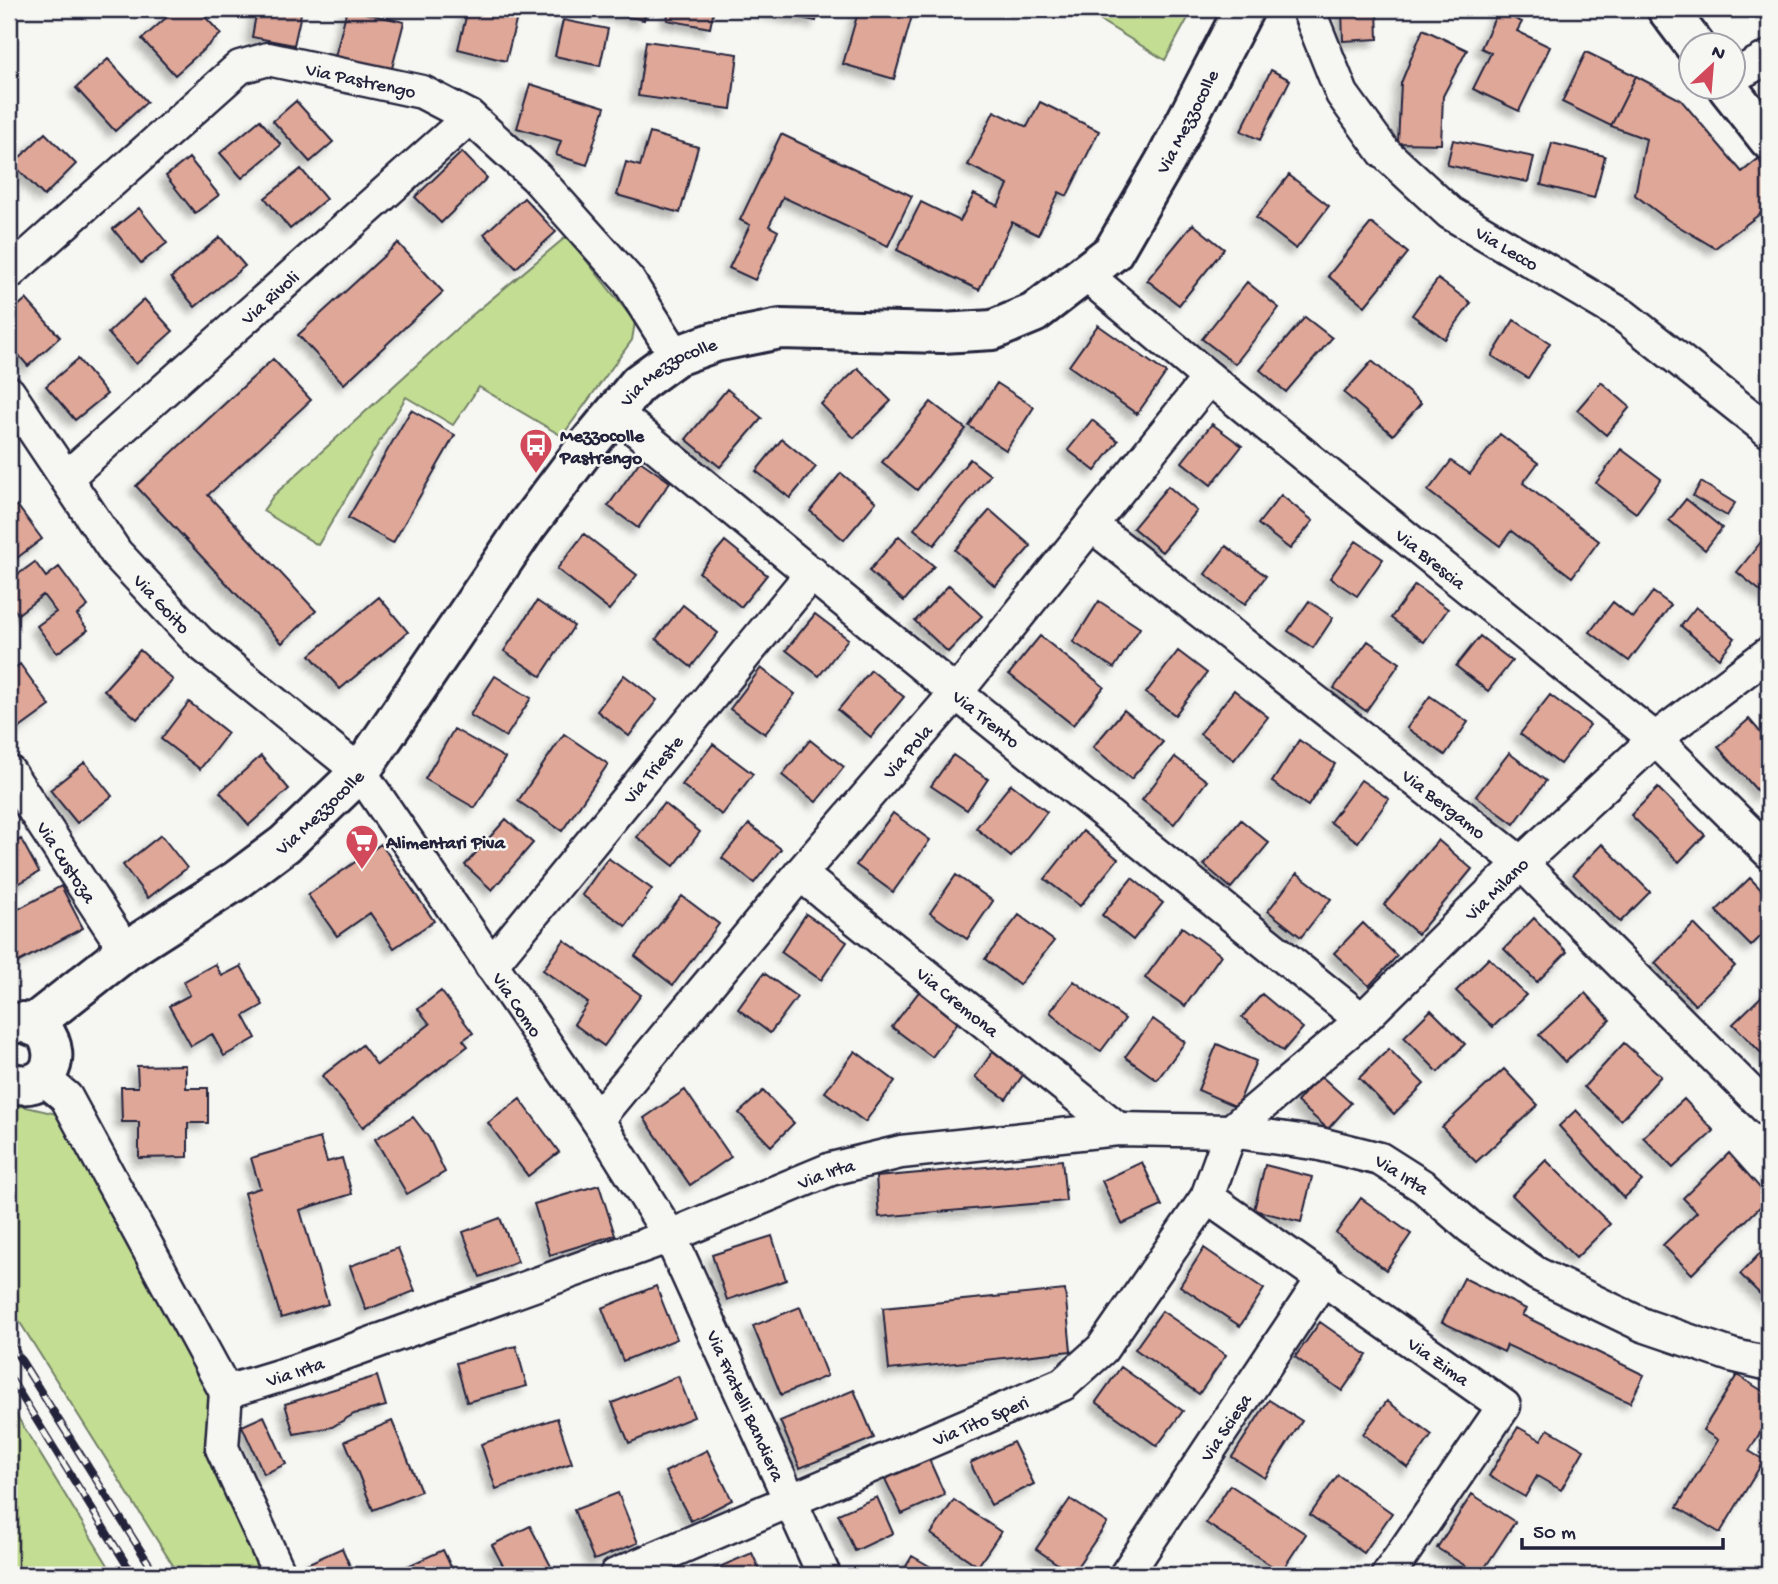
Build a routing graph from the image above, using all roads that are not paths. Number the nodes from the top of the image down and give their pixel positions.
1 (1244, 9) edge
2 (1308, 9) edge
3 (1667, 9) edge
4 (1684, 32) edge
5 (1769, 57) edge
6 (1746, 69) edge
7 (1739, 102) edge
8 (470, 117) junction
9 (1769, 140) edge
10 (9, 274) edge
11 (1085, 274) junction
12 (676, 356) junction
13 (1209, 378) junction
14 (9, 393) edge
15 (615, 410) junction
16 (1769, 431) edge
17 (67, 477) junction
18 (1091, 525) junction
19 (812, 573) junction
20 (1769, 653) edge
21 (956, 694) junction
22 (1655, 739) junction
23 (9, 772) edge
24 (360, 772) junction
25 (1769, 852) edge
26 (1521, 863) junction
27 (800, 874) junction
28 (127, 951) junction
29 (491, 965) junction
30 (1362, 1020) junction
31 (21, 1025) edge
32 (26, 1080) edge
33 (1769, 1111) edge
34 (597, 1119) junction
35 (1118, 1129) junction
36 (1231, 1131) junction
37 (1207, 1197) junction
38 (670, 1236) junction
39 (1324, 1277) junction
40 (1769, 1364) edge
41 (226, 1392) junction
42 (791, 1500) junction
43 (280, 1575) edge
44 (616, 1575) edge
45 (824, 1575) edge
46 (1126, 1575) edge
47 (1388, 1575) edge

1 - 11 street, Via Mezzocolle
2 - 16 street, Via Lecco
3 - 4 street
5 - 6 street
7 - 9 street
8 - 10 street, Via Pastrengo
8 - 12 street, Via Pastrengo
8 - 17 street, Via Rivoli
11 - 12 street, Via Mezzocolle
11 - 13 street, Via Brescia
12 - 15 street, Via Mezzocolle
13 - 18 street, Via Pola
13 - 22 street, Via Brescia
14 - 17 street, Via Goito
15 - 19 street, Via Trento
15 - 24 street, Via Mezzocolle
17 - 24 street, Via Goito
18 - 21 street, Via Pola
18 - 26 street, Via Bergamo
19 - 21 street, Via Trento
19 - 29 street, Via Trieste
20 - 22 street, Via Milano
21 - 27 street, Via Pola
21 - 30 street, Via Trento
22 - 25 street, Via Brescia
22 - 26 street, Via Milano
23 - 28 street, Via Custoza
24 - 28 street, Via Mezzocolle
24 - 29 street, Via Como
26 - 30 street, Via Milano
26 - 33 street, Via Bergamo
27 - 34 street, Via Pola
27 - 35 street, Via Cremona
28 - 31 street, Via Mezzocolle
29 - 34 street, Via Como
30 - 36 street, Via Milano
31 - 32 street, Via Mezzocolle
32 - 41 street
34 - 38 street, Via Como
35 - 36 street, Via Irta
35 - 38 street, Via Irta
36 - 37 street, Via Tito Speri
36 - 40 street, Via Irta
37 - 39 street, Via Zima
37 - 42 street, Via Tito Speri
38 - 41 street, Via Irta
38 - 42 street, Via Fratelli Bandiera
39 - 46 street, Via Sciesa
39 - 47 street, Via Zima
41 - 43 street
42 - 44 street, Via Tito Speri
42 - 45 street, Via Fratelli Bandiera

